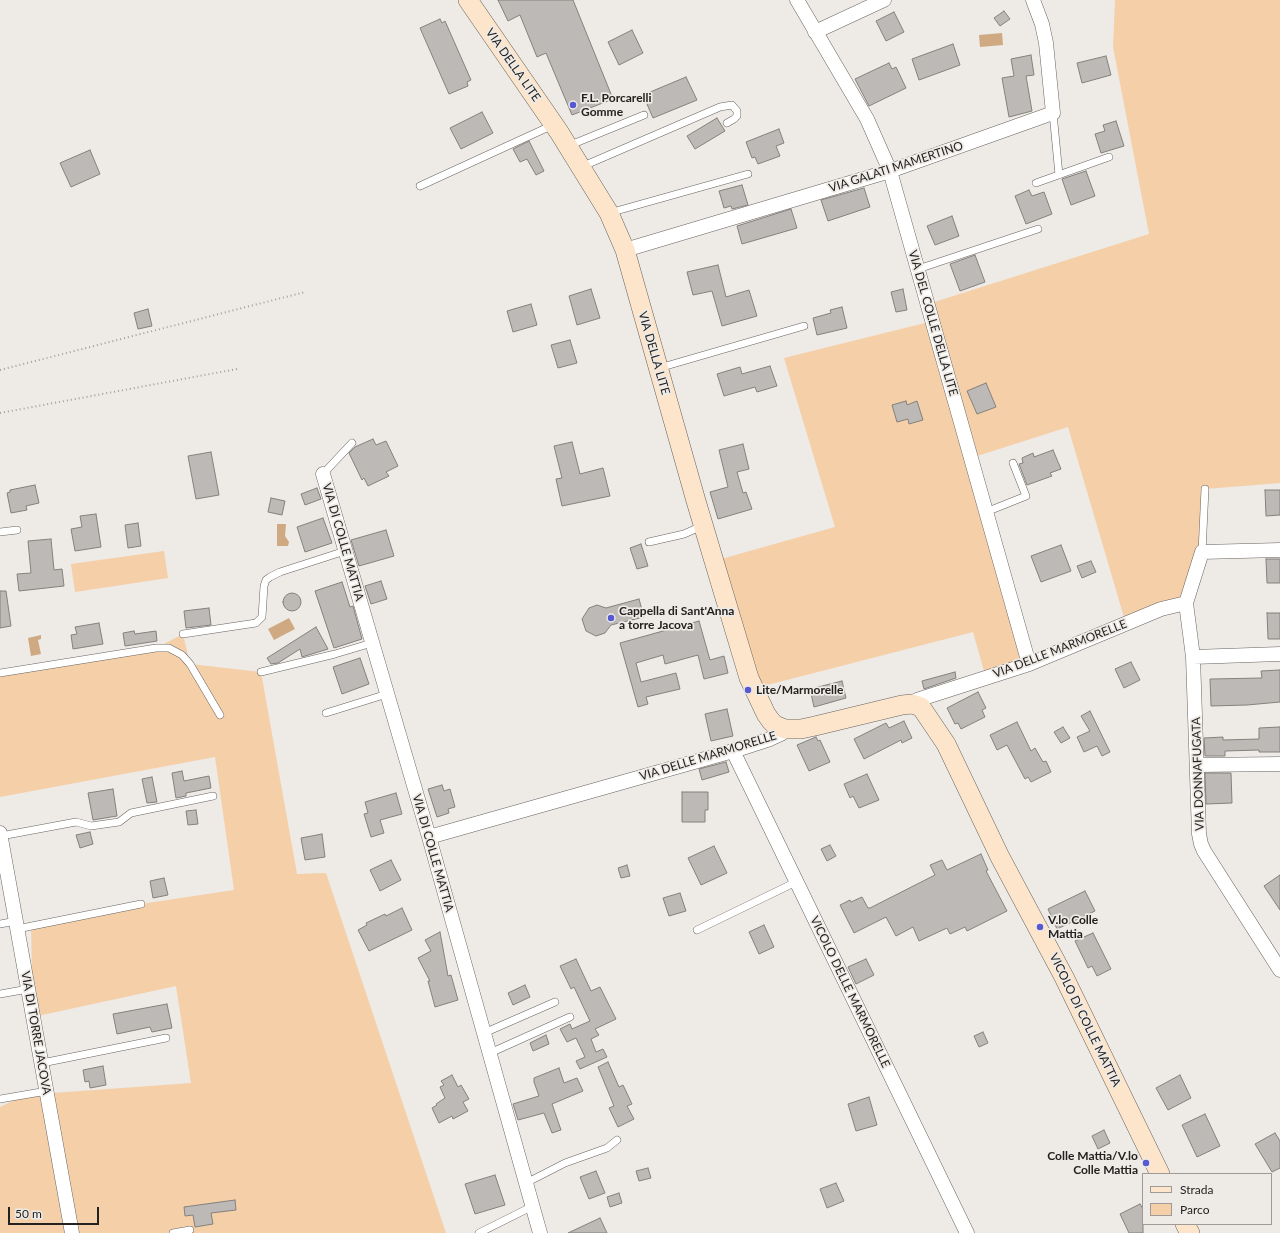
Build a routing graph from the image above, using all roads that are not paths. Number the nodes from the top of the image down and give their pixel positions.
1 (468, 0) edge
2 (797, 0) edge
3 (884, 0) edge
4 (1033, 0) edge
5 (815, 32) junction
6 (1054, 113) junction
7 (644, 115) dead end
8 (727, 123) dead end
9 (554, 124) junction
10 (568, 146) junction
11 (1109, 157) dead end
12 (580, 167) junction
13 (890, 171) junction
14 (748, 174) dead end
15 (1059, 175) junction
16 (1036, 183) dead end
17 (420, 186) dead end
18 (609, 213) junction
19 (1038, 229) dead end
20 (625, 250) junction
21 (918, 269) junction
22 (804, 326) dead end
23 (659, 368) junction
24 (352, 444) dead end
25 (1013, 463) dead end
26 (323, 474) joint
27 (1205, 489) dead end
28 (986, 512) junction
29 (704, 526) junction
30 (17, 530) dead end
31 (0, 532) edge
32 (649, 542) dead end
33 (1280, 550) edge
34 (346, 552) junction
35 (1202, 552) junction
36 (1186, 603) junction
37 (183, 634) dead end
38 (372, 642) junction
39 (1280, 654) edge
40 (1193, 657) junction
41 (1029, 664) junction
42 (261, 672) dead end
43 (0, 673) edge
44 (387, 694) junction
45 (912, 704) junction
46 (326, 713) dead end
47 (220, 715) dead end
48 (785, 728) junction
49 (732, 751) junction
50 (1280, 764) edge
51 (1198, 765) junction
52 (213, 796) dead end
53 (0, 835) edge
54 (429, 837) junction
55 (796, 882) junction
56 (141, 904) dead end
57 (0, 924) edge
58 (17, 925) junction
59 (697, 930) dead end
60 (1280, 970) edge
61 (28, 989) junction
62 (0, 994) edge
63 (555, 1002) dead end
64 (570, 1017) dead end
65 (484, 1033) junction
66 (166, 1038) dead end
67 (490, 1053) junction
68 (42, 1063) junction
69 (47, 1091) junction
70 (0, 1099) edge
71 (617, 1140) dead end
72 (1160, 1173) edge
73 (526, 1183) junction
74 (532, 1206) junction
75 (190, 1230) dead end
76 (72, 1233) edge
77 (173, 1233) edge
78 (478, 1233) edge
79 (540, 1233) edge
80 (967, 1233) edge

1 - 9 street, VIA DELLA LITE
2 - 5 street, VIA DEL COLLE DELLA LITE
3 - 5 street
4 - 6 street
5 - 13 street, VIA DEL COLLE DELLA LITE
6 - 13 street, VIA GALATI MAMERTINO
6 - 15 lane
7 - 10 lane
8 - 12 lane
9 - 10 street, VIA DELLA LITE
9 - 17 lane
10 - 12 street, VIA DELLA LITE
11 - 15 lane
12 - 18 street, VIA DELLA LITE
13 - 20 street, VIA GALATI MAMERTINO
13 - 21 street, VIA DEL COLLE DELLA LITE
14 - 18 lane
15 - 16 lane
18 - 20 street, VIA DELLA LITE
19 - 21 lane
20 - 23 street, VIA DELLA LITE
21 - 28 street, VIA DEL COLLE DELLA LITE
22 - 23 lane
23 - 29 street, VIA DELLA LITE
24 - 26 lane
25 - 28 lane
26 - 34 street, VIA DI COLLE MATTIA
27 - 35 lane
28 - 41 street, VIA DEL COLLE DELLA LITE
29 - 32 lane
29 - 48 street, VIA DELLA LITE
30 - 31 lane
33 - 35 street
34 - 37 lane
34 - 38 street, VIA DI COLLE MATTIA
35 - 36 street
36 - 40 street, VIA DONNAFUGATA
36 - 41 street, VIA DELLE MARMORELLE
38 - 42 lane
38 - 44 street, VIA DI COLLE MATTIA
39 - 40 street
40 - 51 street, VIA DONNAFUGATA
41 - 45 street, VIA DELLE MARMORELLE
43 - 47 lane
44 - 46 lane
44 - 54 street, VIA DI COLLE MATTIA
45 - 48 street, VIA DELLE MARMORELLE
45 - 72 street, VICOLO DI COLLE MATTIA
48 - 49 street, VIA DELLE MARMORELLE
49 - 54 street, VIA DELLE MARMORELLE
49 - 55 street, VICOLO DELLE MARMORELLE
50 - 51 street
51 - 60 street, VIA DONNAFUGATA
52 - 53 lane
53 - 58 street, VIA DI TORRE JACOVA
54 - 65 street, VIA DI COLLE MATTIA
55 - 59 lane
55 - 80 street, VICOLO DELLE MARMORELLE
56 - 58 lane
57 - 58 lane
58 - 61 street, VIA DI TORRE JACOVA
61 - 62 lane
61 - 68 street, VIA DI TORRE JACOVA
63 - 65 lane
64 - 67 lane
65 - 67 street, VIA DI COLLE MATTIA
66 - 68 lane
67 - 73 street, VIA DI COLLE MATTIA
68 - 69 street, VIA DI TORRE JACOVA
69 - 70 lane
69 - 76 street, VIA DI TORRE JACOVA
71 - 73 lane
73 - 74 street, VIA DI COLLE MATTIA
74 - 78 lane
74 - 79 street, VIA DI COLLE MATTIA
75 - 77 lane

